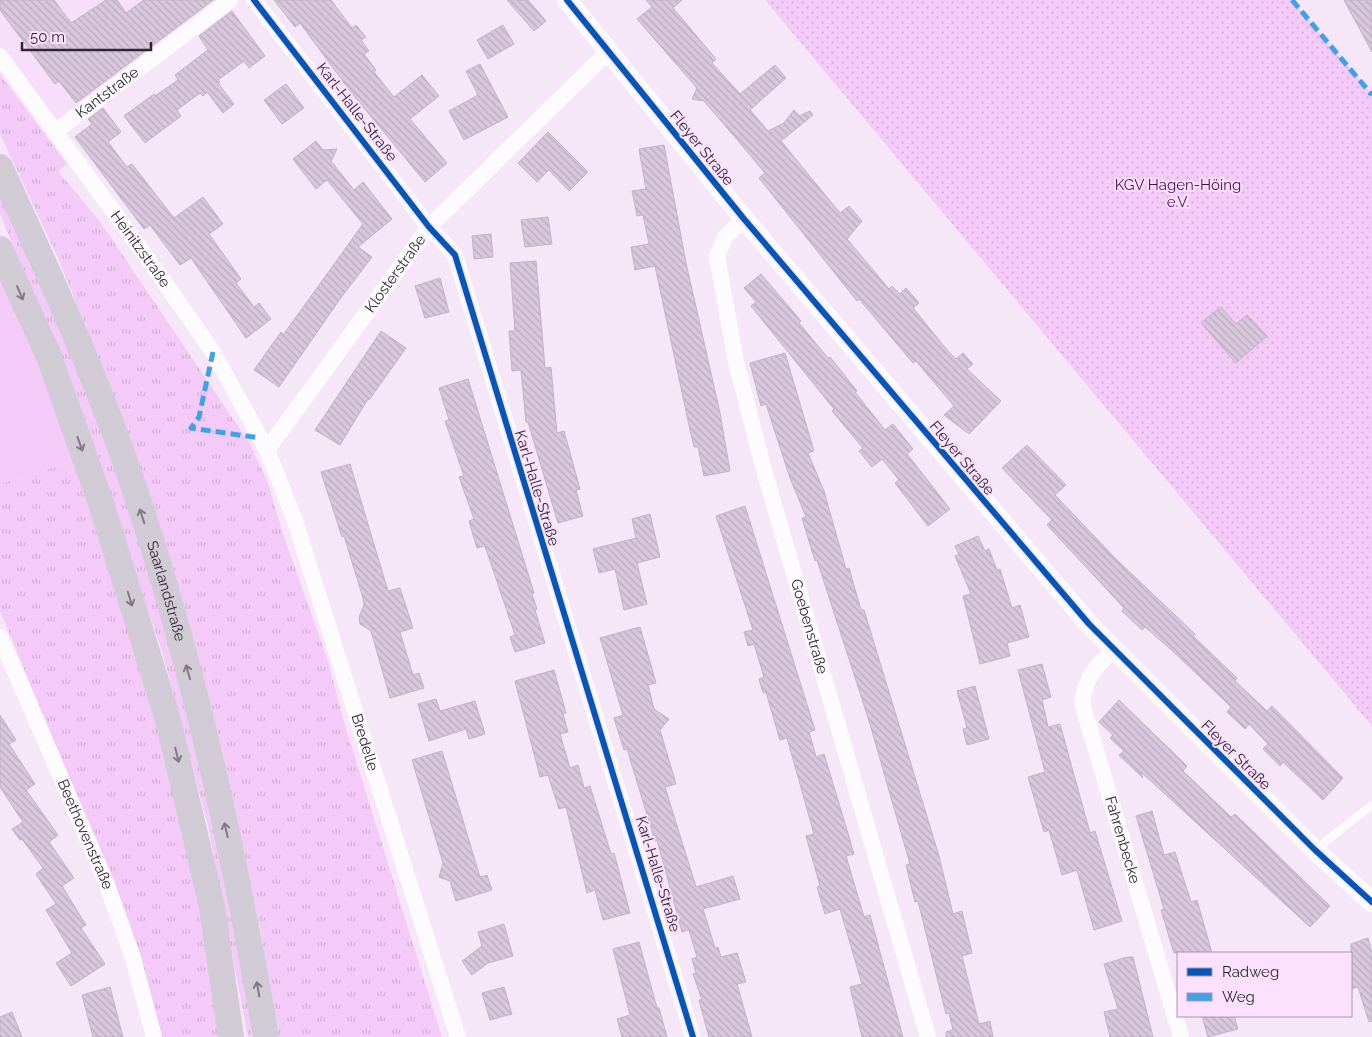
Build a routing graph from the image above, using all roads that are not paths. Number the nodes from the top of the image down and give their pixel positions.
1 (230, 0) edge
2 (254, 0) edge
3 (567, 0) edge
4 (608, 52) junction
5 (0, 56) edge
6 (56, 131) junction
7 (0, 167) edge
8 (744, 219) junction
9 (429, 227) junction
10 (0, 249) edge
11 (267, 450) junction
12 (0, 637) edge
13 (1113, 651) junction
14 (1372, 805) edge
15 (1315, 850) junction
16 (1372, 902) edge
17 (154, 1037) edge
18 (231, 1037) edge
19 (266, 1037) edge
20 (458, 1037) edge
21 (693, 1037) edge
22 (928, 1037) edge
23 (1180, 1037) edge

1 - 6 street, Kantstraße
2 - 9 street, Karl-Halle-Straße
3 - 4 street, Fleyer Straße
4 - 8 street, Fleyer Straße
4 - 9 street, Klosterstraße
5 - 6 street, Heinitzstraße
6 - 11 street, Heinitzstraße
19 -> 7 highway, Saarlandstraße
8 - 13 street, Fleyer Straße
8 - 22 street, Goebenstraße
9 - 11 street, Klosterstraße
9 - 21 street, Karl-Halle-Straße
10 -> 18 highway
11 - 20 street, Bredelle
12 - 17 street, Beethovenstraße
13 - 15 street, Fleyer Straße
13 - 23 street, Fahrenbecke
14 - 15 lane
15 - 16 street, Fleyer Straße

